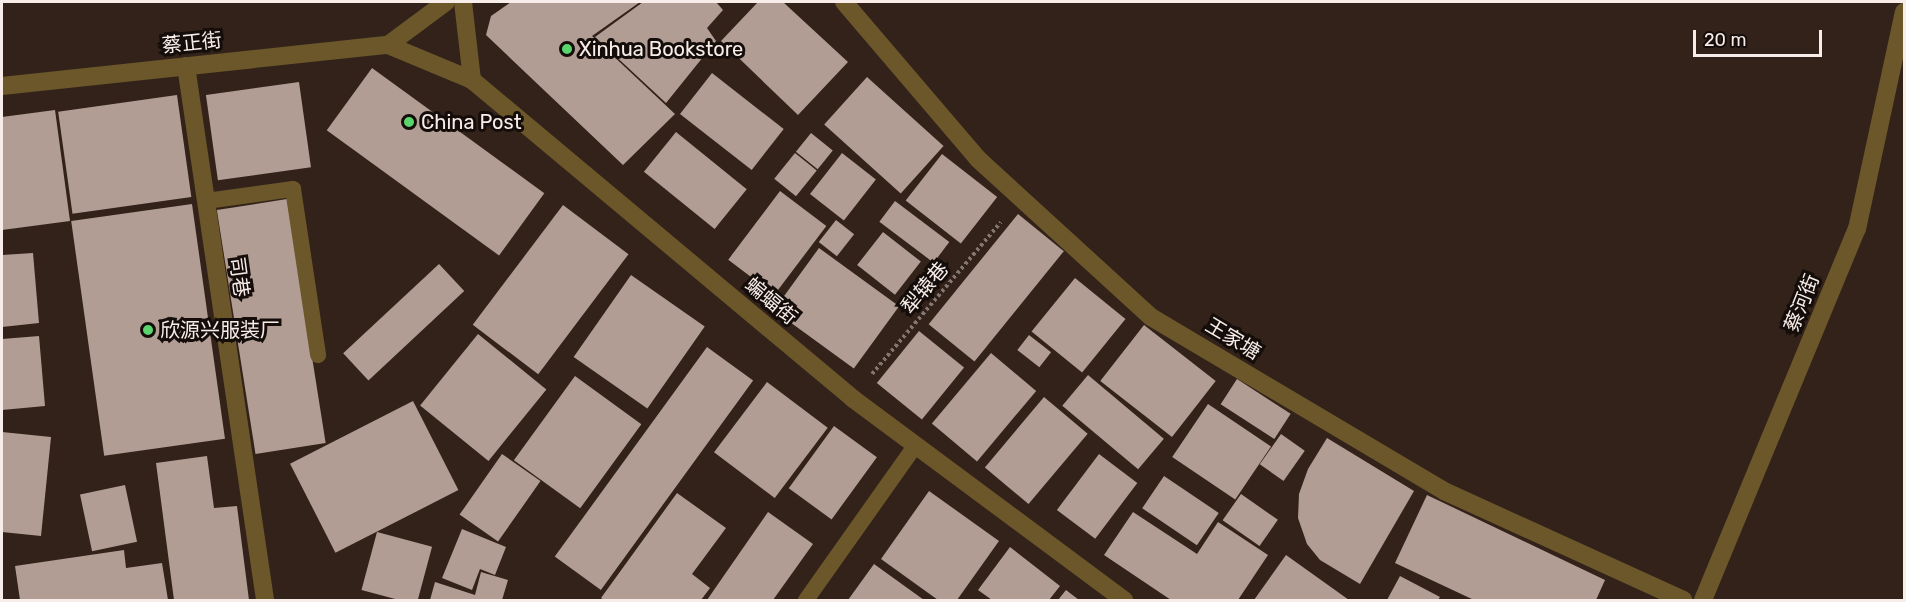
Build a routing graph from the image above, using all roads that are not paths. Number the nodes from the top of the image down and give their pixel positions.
1 (446, 2) edge
2 (463, 2) edge
3 (844, 2) edge
4 (1905, 12) edge
5 (388, 45) junction
6 (186, 66) junction
7 (472, 80) junction
8 (2, 86) edge
9 (206, 201) junction
10 (318, 355) dead end
11 (915, 446) junction
12 (265, 600) edge
13 (806, 600) edge
14 (1124, 600) edge
15 (1683, 600) edge
16 (1703, 600) edge

1 - 5 street
2 - 7 street
3 - 15 street, 王家塘
4 - 16 street, 蔡河街
5 - 6 street, 蔡正街
5 - 7 street, 蝙蝠街
6 - 8 street, 蔡正街
6 - 9 street, 司巷
7 - 11 street, 蝙蝠街
9 - 10 lane
9 - 12 street, 司巷
11 - 13 lane
11 - 14 street, 蝙蝠街

